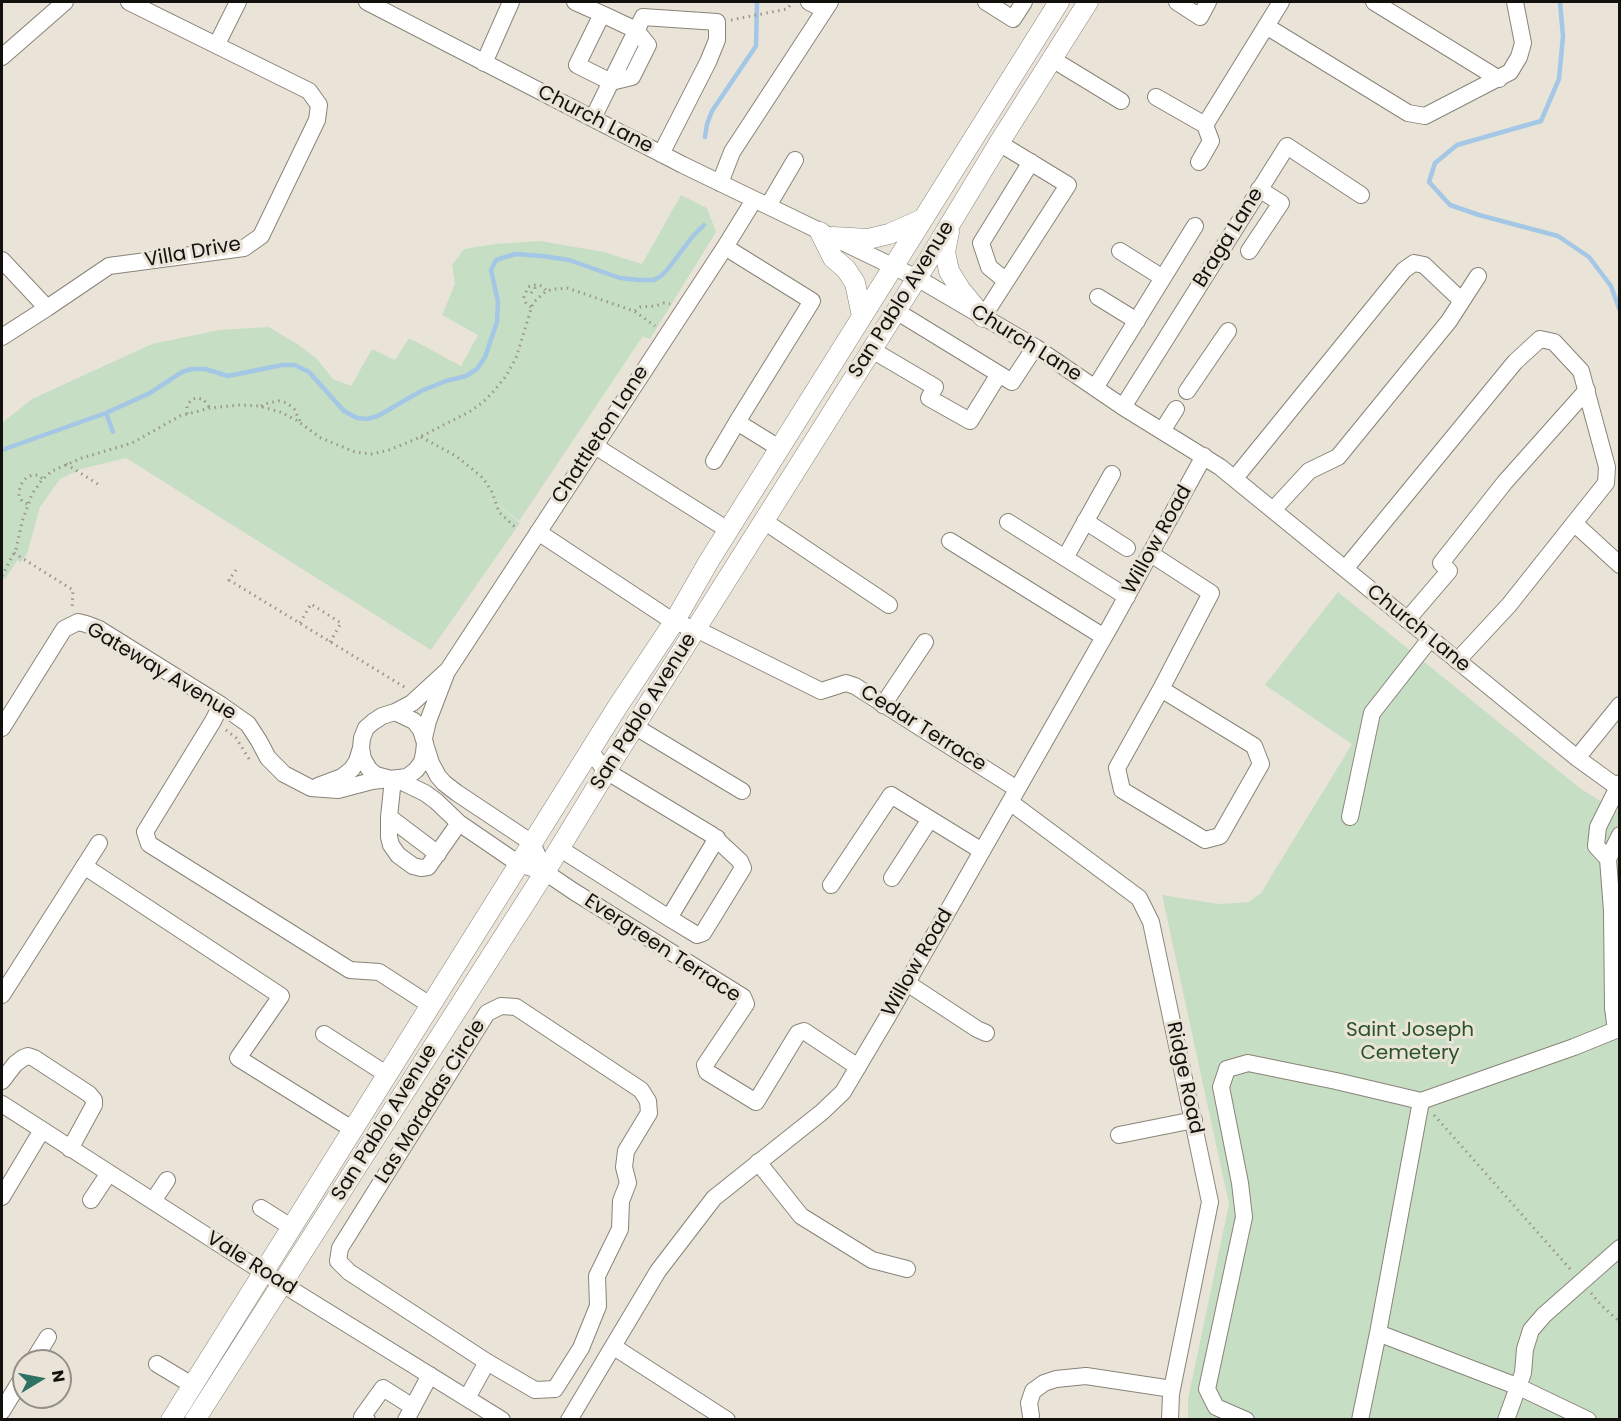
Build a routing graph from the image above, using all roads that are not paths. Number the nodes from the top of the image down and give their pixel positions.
1 (65, 2) edge
2 (129, 2) edge
3 (238, 2) edge
4 (511, 2) edge
5 (575, 2) edge
6 (809, 2) edge
7 (986, 2) edge
8 (1024, 2) edge
9 (1059, 2) edge
10 (1088, 2) edge
11 (1177, 2) edge
12 (1208, 2) edge
13 (1281, 2) edge
14 (1374, 2) edge
15 (1515, 2) edge
16 (372, 3) edge
17 (827, 6) edge
18 (602, 14) junction
19 (1266, 26) junction
20 (636, 30) junction
21 (217, 44) junction
22 (1029, 51) junction
23 (2, 57) edge
24 (1052, 59) junction
25 (484, 63) junction
26 (1499, 79) junction
27 (611, 82) junction
28 (1156, 97) dead end
29 (1121, 101) dead end
30 (593, 118) junction
31 (1205, 125) junction
32 (999, 143) junction
33 (661, 154) junction
34 (795, 160) dead end
35 (1031, 162) junction
36 (1199, 162) dead end
37 (720, 183) junction
38 (1259, 189) junction
39 (1361, 195) dead end
40 (761, 203) junction
41 (923, 219) junction
42 (951, 223) junction
43 (1195, 226) dead end
44 (827, 235) junction
45 (725, 247) junction
46 (1120, 251) dead end
47 (1249, 251) dead end
48 (2, 260) edge
49 (893, 266) junction
50 (1478, 276) dead end
51 (917, 278) junction
52 (1163, 278) junction
53 (1006, 281) junction
54 (1098, 297) dead end
55 (1462, 301) junction
56 (47, 309) junction
57 (896, 311) junction
58 (862, 316) junction
59 (983, 316) junction
60 (1137, 321) junction
61 (1228, 331) dead end
62 (2, 337) edge
63 (1035, 348) junction
64 (872, 350) junction
65 (999, 374) junction
66 (1095, 388) junction
67 (1587, 390) junction
68 (1187, 391) dead end
69 (1123, 407) junction
70 (1176, 409) dead end
71 (737, 422) junction
72 (1162, 431) junction
73 (595, 446) junction
74 (779, 448) junction
75 (1204, 456) junction
76 (714, 461) dead end
77 (1112, 474) dead end
78 (1234, 478) junction
79 (1273, 510) junction
80 (1085, 521) junction
81 (1008, 522) dead end
82 (1574, 523) junction
83 (759, 529) junction
84 (728, 530) junction
85 (538, 532) junction
86 (950, 541) dead end
87 (1126, 548) dead end
88 (1151, 554) junction
89 (1065, 558) junction
90 (1620, 565) edge
91 (1345, 569) junction
92 (1127, 597) junction
93 (889, 605) dead end
94 (1407, 620) junction
95 (674, 622) junction
96 (696, 628) junction
97 (1104, 637) junction
98 (1430, 639) junction
99 (925, 642) dead end
100 (1457, 661) junction
101 (447, 670) junction
102 (1161, 689) junction
103 (221, 705) junction
104 (883, 705) junction
105 (1620, 705) edge
106 (395, 712) junction
107 (634, 726) junction
108 (2, 728) edge
109 (424, 740) junction
110 (361, 748) junction
111 (590, 751) junction
112 (1577, 758) junction
113 (606, 771) junction
114 (393, 779) junction
115 (1619, 787) edge
116 (311, 788) junction
117 (742, 791) dead end
118 (1013, 795) junction
119 (389, 817) junction
120 (1350, 817) dead end
121 (930, 819) junction
122 (459, 823) junction
123 (1620, 835) edge
124 (717, 838) junction
125 (99, 843) dead end
126 (532, 843) junction
127 (559, 848) junction
128 (982, 851) junction
129 (438, 854) junction
130 (1614, 858) edge
131 (519, 864) junction
132 (84, 866) junction
133 (545, 872) junction
134 (892, 878) dead end
135 (831, 885) dead end
136 (669, 918) junction
137 (907, 983) junction
138 (2, 995) edge
139 (430, 1005) junction
140 (986, 1033) dead end
141 (1618, 1033) edge
142 (324, 1034) dead end
143 (858, 1067) junction
144 (386, 1074) junction
145 (2, 1081) edge
146 (1421, 1101) junction
147 (2, 1104) edge
148 (1194, 1120) junction
149 (352, 1129) junction
150 (42, 1130) junction
151 (1119, 1135) dead end
152 (70, 1149) junction
153 (758, 1162) junction
154 (109, 1173) junction
155 (167, 1180) dead end
156 (2, 1197) edge
157 (91, 1200) dead end
158 (153, 1201) junction
159 (261, 1208) dead end
160 (291, 1227) junction
161 (1620, 1248) edge
162 (907, 1269) dead end
163 (263, 1272) junction
164 (283, 1284) junction
165 (1378, 1333) junction
166 (48, 1336) dead end
167 (614, 1347) junction
168 (40, 1349) edge
169 (487, 1362) junction
170 (157, 1364) dead end
171 (430, 1375) junction
172 (192, 1385) junction
173 (1519, 1388) junction
174 (1172, 1389) junction
175 (12, 1395) edge
176 (467, 1398) junction
177 (2, 1412) edge
178 (409, 1413) edge
179 (1031, 1416) dead end
180 (171, 1419) edge
181 (195, 1419) edge
182 (366, 1419) edge
183 (502, 1419) edge
184 (569, 1419) edge
185 (727, 1419) edge
186 (1170, 1419) edge
187 (1246, 1419) edge
188 (1359, 1419) edge
189 (1506, 1419) edge
190 (1588, 1419) edge

1 - 23 street
2 - 21 street, Villa Drive
3 - 21 street
4 - 25 street
5 - 18 street
6 - 17 street
7 - 8 street
9 - 22 main road, San Pablo Avenue
10 - 24 main road, San Pablo Avenue
11 - 12 street
13 - 19 street
14 - 26 street
15 - 26 street
16 - 25 street, Church Lane
17 - 37 street
18 - 20 street
18 - 27 street
19 - 26 street
19 - 31 street
20 - 27 street
20 - 33 street
21 - 56 street, Villa Drive
22 - 32 main road
22 - 41 main road, San Pablo Avenue
24 - 29 street
24 - 32 main road, San Pablo Avenue
25 - 30 street, Church Lane
27 - 30 street
28 - 31 street
30 - 33 street, Church Lane
31 - 36 street
32 - 35 street
32 - 42 main road, San Pablo Avenue
33 - 37 street, Church Lane
34 - 40 street, Chattleton Lane
35 - 53 street
35 - 53 street
37 - 40 street, Church Lane
38 - 39 street, Braga Lane
38 - 47 street
38 - 69 street, Braga Lane
40 - 44 street, Church Lane
40 - 45 street, Chattleton Lane
41 - 44 main road
41 - 49 main road, San Pablo Avenue
42 - 51 main road, San Pablo Avenue
42 - 59 main road
43 - 52 street
44 - 49 street, Church Lane
44 - 58 main road
45 - 71 street
45 - 73 street, Chattleton Lane
46 - 52 street
48 - 56 street
49 - 51 street, Church Lane
49 - 58 main road, San Pablo Avenue
50 - 55 street
51 - 57 main road, San Pablo Avenue
51 - 59 street, Church Lane
52 - 60 street
53 - 59 street
54 - 60 street
55 - 78 street
55 - 79 street
56 - 62 street
57 - 64 main road, San Pablo Avenue
57 - 65 street
58 - 74 main road, San Pablo Avenue
59 - 63 street, Church Lane
60 - 66 street
61 - 68 street
63 - 65 street
63 - 66 street, Church Lane
64 - 65 street
64 - 83 main road, San Pablo Avenue
66 - 69 street, Church Lane
67 - 82 street
67 - 91 street
67 - 94 street
69 - 72 street, Church Lane
70 - 72 street
71 - 74 street
71 - 76 street
72 - 75 street, Church Lane
73 - 84 street
73 - 85 street, Chattleton Lane
74 - 83 main road
74 - 84 main road, San Pablo Avenue
75 - 78 street, Church Lane
75 - 88 street, Willow Road
77 - 80 street
78 - 79 street, Church Lane
79 - 91 street, Church Lane
80 - 87 street
80 - 89 street
81 - 89 street
82 - 90 street
82 - 100 street
83 - 93 street
83 - 96 main road, San Pablo Avenue
84 - 95 main road, San Pablo Avenue
85 - 95 street, Cedar Terrace
85 - 101 street, Chattleton Lane
86 - 97 street
88 - 92 street, Willow Road
88 - 102 street
89 - 92 street
91 - 94 street, Church Lane
92 - 97 street, Willow Road
94 - 98 street, Church Lane
95 - 96 street, Cedar Terrace
95 - 111 main road, San Pablo Avenue
96 - 104 street, Cedar Terrace
96 - 107 main road, San Pablo Avenue
97 - 118 street, Willow Road
98 - 100 street, Church Lane
98 - 120 street
99 - 104 street
100 - 112 street, Church Lane
101 - 106 street, Chattleton Lane
101 - 109 street, Chattleton Lane
102 - 102 street
103 - 108 street, Gateway Avenue
103 - 116 street, Gateway Avenue
103 - 139 street
104 - 118 street, Cedar Terrace
105 - 112 street
106 - 109 street
106 - 110 street
107 - 113 main road, San Pablo Avenue
107 - 117 street
109 - 114 street
109 - 126 street
110 - 114 street
110 - 116 street
111 - 113 street
111 - 126 main road, San Pablo Avenue
112 - 115 street, Church Lane
113 - 124 street
113 - 127 main road, San Pablo Avenue
114 - 116 street, Gateway Avenue
114 - 119 street
114 - 122 street
115 - 130 street
118 - 128 street, Willow Road
118 - 148 street, Ridge Road
119 - 129 street
119 - 129 street
121 - 128 street
121 - 134 street
121 - 135 street
122 - 129 street
122 - 131 street
123 - 130 street
124 - 136 street
124 - 136 street
125 - 132 street
126 - 131 main road, San Pablo Avenue
126 - 133 street
127 - 133 main road, San Pablo Avenue
127 - 136 street
128 - 137 street, Willow Road
130 - 141 street
131 - 133 street
131 - 139 main road, San Pablo Avenue
132 - 138 street
132 - 149 street
133 - 143 street, Evergreen Terrace
133 - 164 main road, San Pablo Avenue
137 - 140 street
137 - 143 street, Willow Road
139 - 144 main road, San Pablo Avenue
141 - 146 street
142 - 144 street
143 - 153 street, Willow Road
144 - 149 main road, San Pablo Avenue
145 - 152 street
146 - 165 street
146 - 187 street
147 - 150 street, Vale Road
148 - 151 street
148 - 174 street, Ridge Road
149 - 160 main road, San Pablo Avenue
150 - 152 street, Vale Road
150 - 156 street
152 - 154 street, Vale Road
153 - 162 street
153 - 167 street, Willow Road
154 - 157 street
154 - 158 street, Vale Road
155 - 158 street
158 - 163 street, Vale Road
159 - 160 street
160 - 163 main road, San Pablo Avenue
161 - 173 street
163 - 164 street, Vale Road
163 - 172 main road, San Pablo Avenue
164 - 171 street, Vale Road
164 - 181 main road, San Pablo Avenue
165 - 173 street
165 - 188 street
166 - 168 street
167 - 184 street, Willow Road
167 - 185 street
169 - 169 street, Las Moradas Circle
169 - 176 street
170 - 172 street
171 - 176 street, Vale Road
171 - 178 street
172 - 180 main road, San Pablo Avenue
173 - 189 street
173 - 190 street
174 - 179 street
174 - 186 street, Ridge Road
175 - 177 street
176 - 183 street, Vale Road
178 - 182 street

